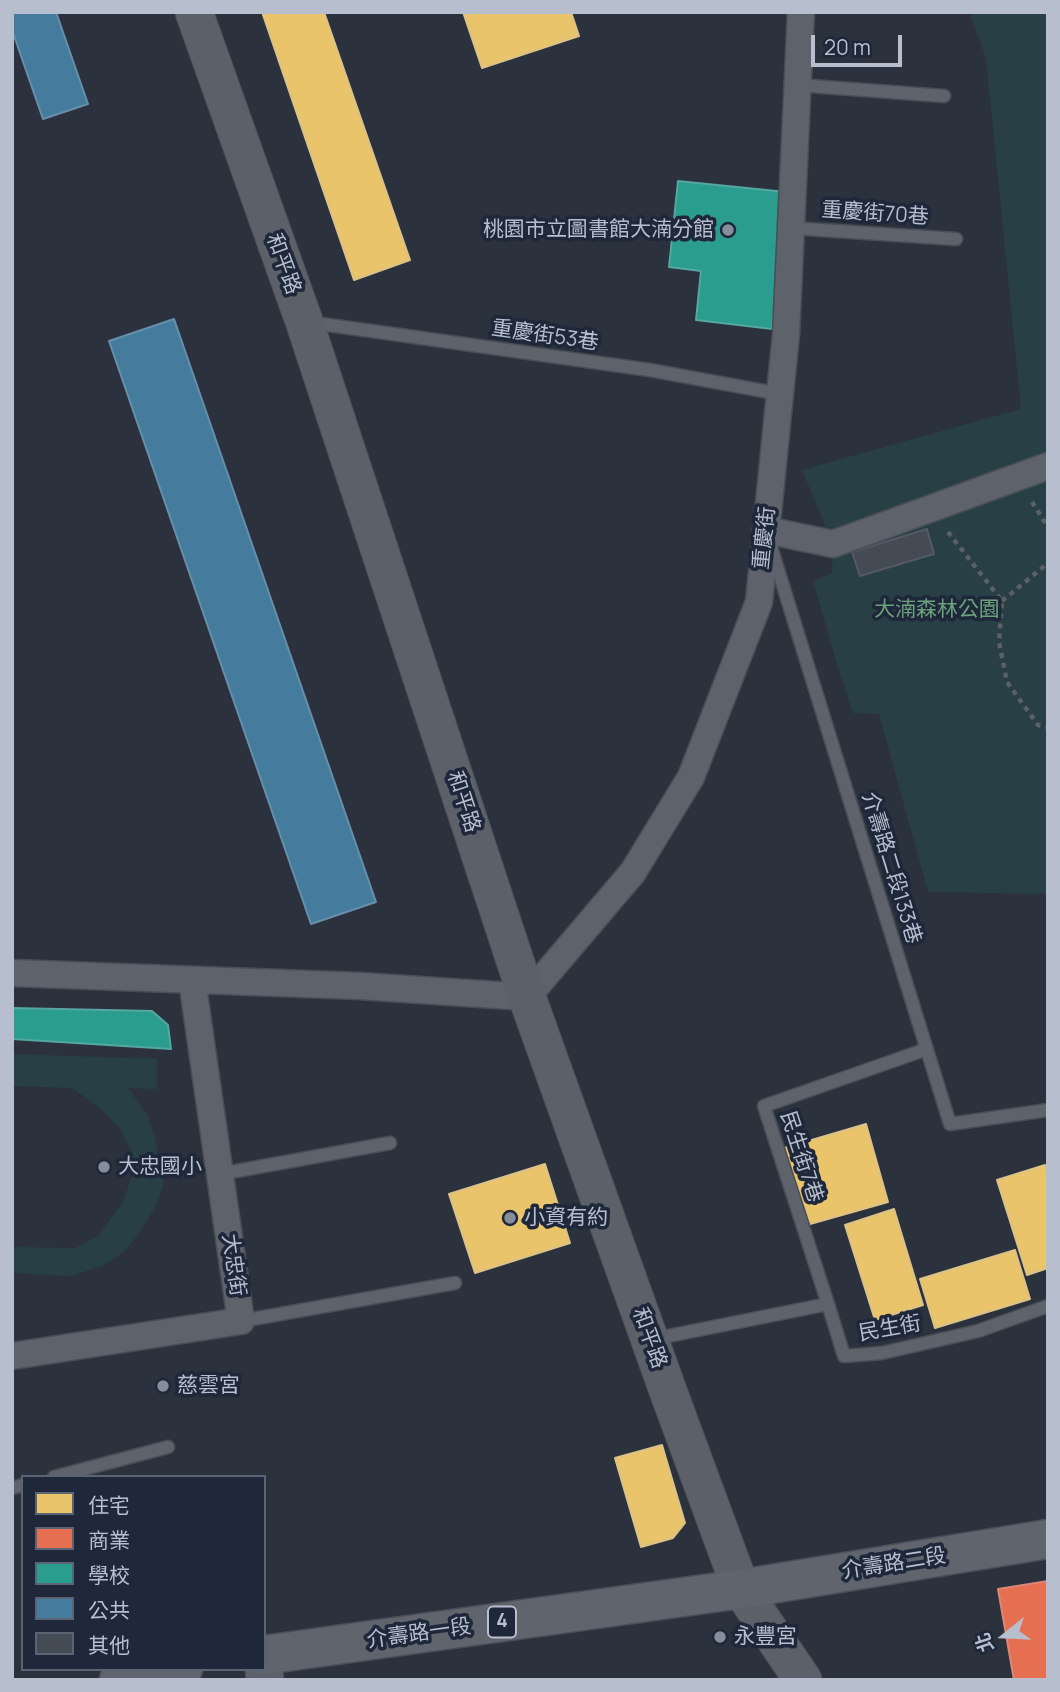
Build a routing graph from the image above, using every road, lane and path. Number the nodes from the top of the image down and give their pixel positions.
1 (194, 12) edge
2 (801, 12) edge
3 (797, 85) junction
4 (944, 96) dead end
5 (791, 228) junction
6 (956, 239) dead end
7 (304, 321) junction
8 (780, 394) junction
9 (1048, 466) edge
10 (930, 509) junction
11 (766, 530) junction
12 (1048, 563) edge
13 (1002, 601) junction
14 (1048, 727) edge
15 (12, 973) edge
16 (192, 980) junction
17 (527, 997) junction
18 (927, 1049) junction
19 (1048, 1110) edge
20 (390, 1143) dead end
21 (220, 1174) junction
22 (455, 1283) dead end
23 (828, 1304) junction
24 (1048, 1306) edge
25 (241, 1321) junction
26 (650, 1340) junction
27 (12, 1356) edge
28 (169, 1447) dead end
29 (62, 1475) edge
30 (1048, 1539) edge
31 (741, 1589) junction
32 (266, 1655) edge
33 (171, 1671) edge
34 (118, 1680) edge
35 (803, 1680) edge

1 - 7 street, 和平路
2 - 3 street, 重慶街
3 - 4 lane
3 - 5 street, 重慶街
5 - 6 lane, 重慶街70巷
5 - 8 street, 重慶街
7 - 8 lane, 重慶街53巷
7 - 17 street, 和平路
8 - 11 street, 重慶街
9 - 10 street
10 - 11 street
10 - 13 path
11 - 17 street, 重慶街
11 - 18 lane, 介壽路二段133巷
12 - 13 path
13 - 14 path
15 - 16 street
16 - 17 street
16 - 21 street, 大忠街
17 - 26 street, 和平路
18 - 19 lane, 介壽路二段133巷
18 - 23 lane, 民生街7巷
20 - 21 lane
21 - 25 street, 大忠街
22 - 25 lane
23 - 24 lane, 民生街
23 - 26 lane
25 - 27 street, 大忠街
26 - 31 street, 和平路
28 - 29 lane
30 - 31 main road, 介壽路二段 / 4
31 - 32 main road, 介壽路一段 / 4
31 - 35 street, 和平路
33 - 34 main road

